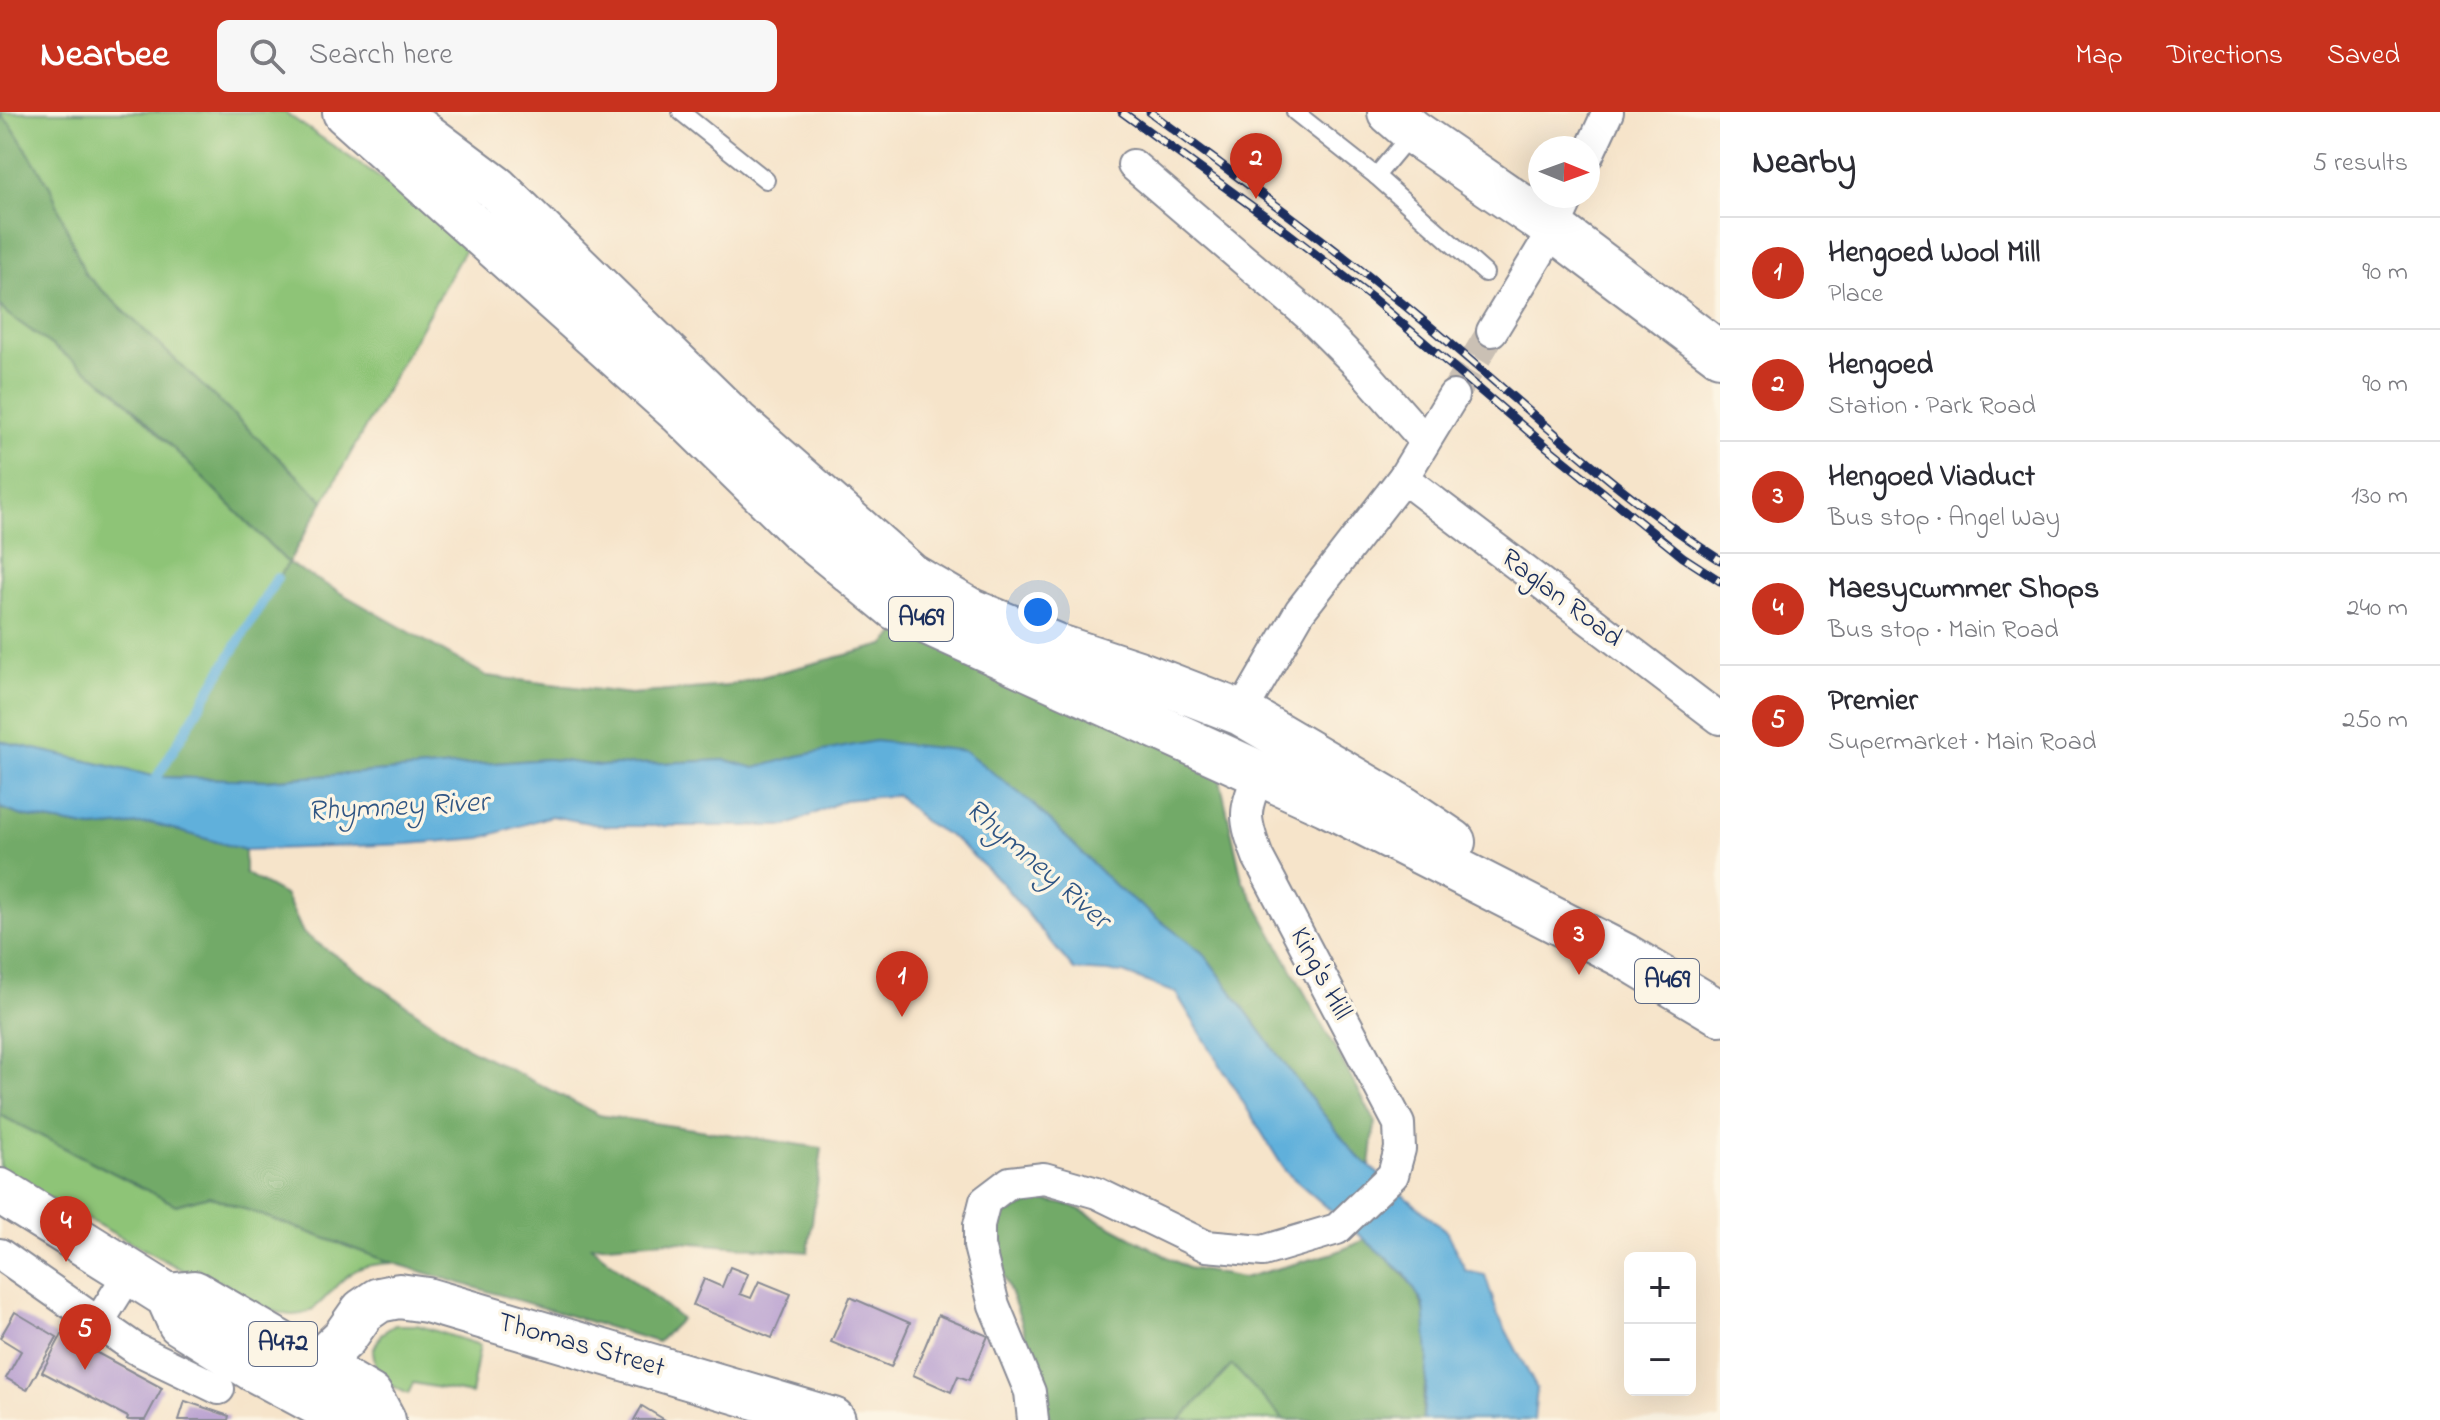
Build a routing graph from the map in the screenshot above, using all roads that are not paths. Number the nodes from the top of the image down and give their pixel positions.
1 (345, 112) edge
2 (386, 112) edge
3 (681, 112) edge
4 (1295, 112) edge
5 (1608, 112) edge
6 (1401, 122) edge
7 (1597, 136) edge
8 (1133, 165) dead end
9 (1376, 176) junction
10 (766, 180) dead end
11 (1561, 212) edge
12 (1485, 273) dead end
13 (1492, 331) tunnel mouth
14 (1720, 354) edge
15 (1453, 396) tunnel mouth
16 (1425, 441) junction
17 (1403, 478) junction
18 (1241, 713) junction
19 (1720, 719) edge
20 (1260, 772) junction
21 (1613, 951) junction
22 (1720, 1013) edge
23 (0, 1191) edge
24 (0, 1254) edge
25 (130, 1272) junction
26 (98, 1323) junction
27 (219, 1389) dead end
28 (327, 1394) edge
29 (383, 1420) edge
30 (833, 1420) edge
31 (1033, 1420) edge

1 - 20 main road, A469
2 - 18 main road, A469
3 - 10 lane
4 - 9 lane
5 - 7 street
6 - 9 lane
6 - 11 main road
8 - 16 street
9 - 12 lane
11 - 13 street
11 - 14 main road
15 - 16 street
16 - 17 street
17 - 18 street
17 - 19 street, Raglan Road
18 - 21 main road, A469
20 - 21 main road, A469
20 - 31 street, King's Hill
21 - 22 main road, A469
23 - 25 main road, A472
24 - 26 street
25 - 26 street
25 - 28 main road, A472
26 - 27 street
28 - 29 main road, A472
28 - 30 main road, Thomas Street

